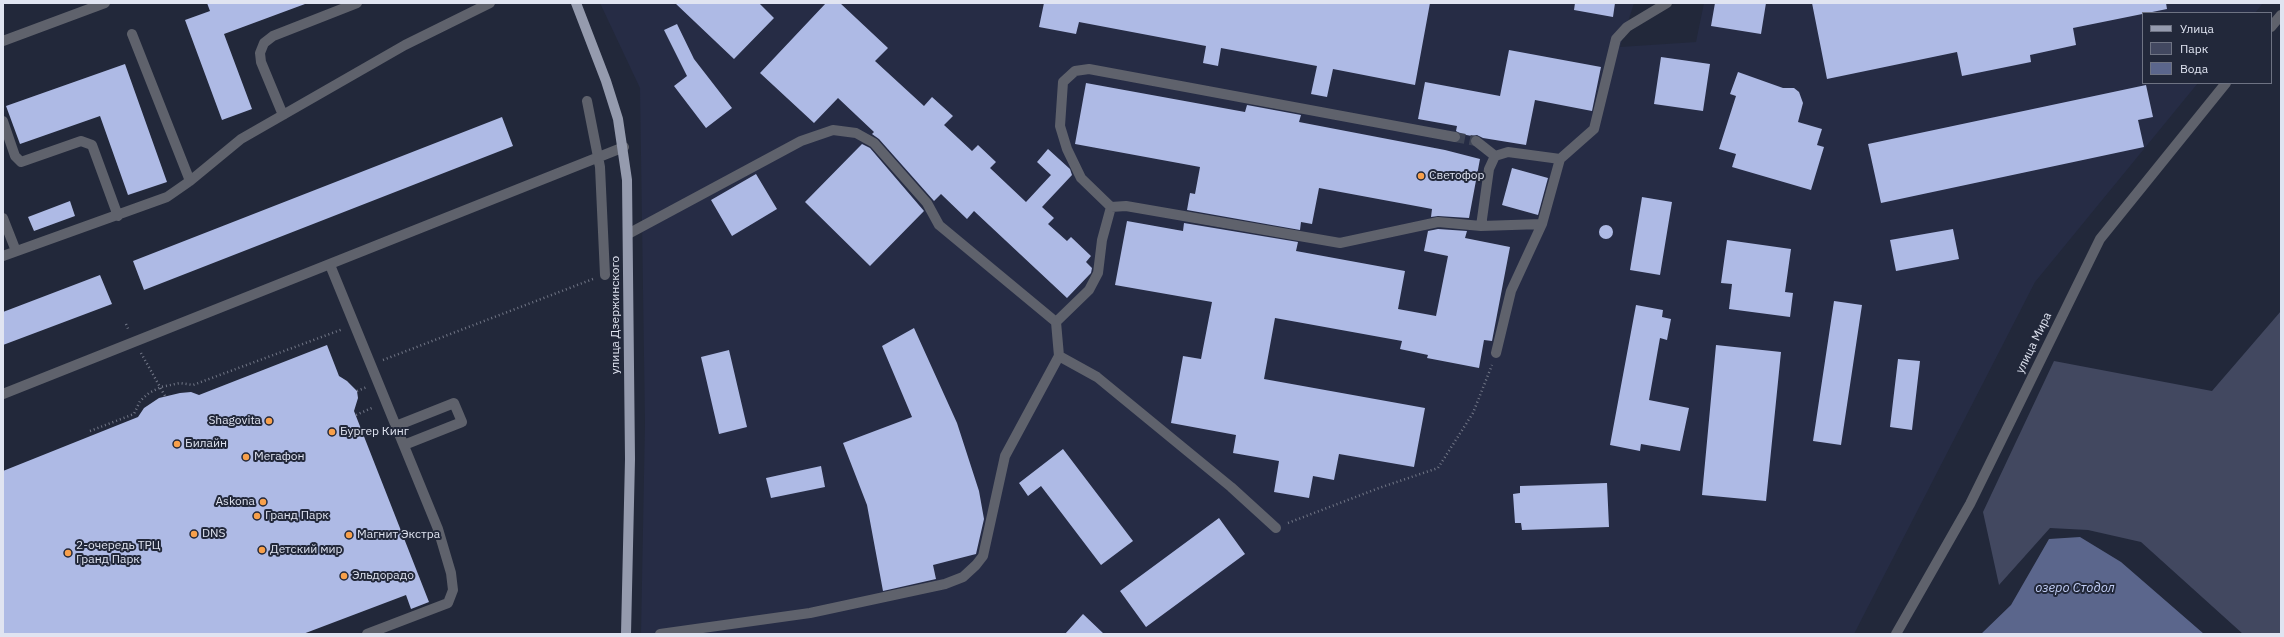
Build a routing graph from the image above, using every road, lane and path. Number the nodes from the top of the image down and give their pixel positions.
1 (105, 3) edge
2 (357, 3) edge
3 (490, 3) edge
4 (576, 3) edge
5 (1667, 3) edge
6 (2281, 15) edge
7 (2272, 26) edge
8 (132, 34) dead end
9 (3, 41) edge
10 (2225, 84) edge
11 (587, 102) dead end
12 (283, 116) junction
13 (3, 121) edge
14 (1455, 137) tunnel mouth
15 (1476, 141) tunnel mouth
16 (624, 147) junction
17 (1495, 156) junction
18 (598, 158) junction
19 (1560, 159) junction
20 (190, 181) junction
21 (1110, 208) junction
22 (118, 216) junction
23 (3, 218) edge
24 (1542, 224) junction
25 (1481, 226) junction
26 (628, 234) junction
27 (16, 251) junction
28 (3, 256) edge
29 (330, 264) junction
30 (604, 275) joint
31 (1056, 322) junction
32 (126, 324) dead end
33 (346, 336) dead end
34 (135, 342) junction
35 (1496, 353) joint
36 (1059, 356) junction
37 (371, 365) junction
38 (364, 381) dead end
39 (161, 387) junction
40 (367, 387) junction
41 (357, 391) dead end
42 (3, 394) edge
43 (369, 394) dead end
44 (165, 396) dead end
45 (372, 400) dead end
46 (374, 407) junction
47 (377, 414) dead end
48 (356, 415) dead end
49 (396, 426) junction
50 (90, 431) dead end
51 (404, 446) junction
52 (1276, 528) joint
53 (367, 634) edge
54 (626, 634) edge
55 (660, 634) edge
56 (1896, 634) edge

1 - 9 street
2 - 12 street
3 - 12 street
4 - 16 main road, улица Дзержинского
5 - 19 street
6 - 7 street
8 - 20 street
10 - 56 street, улица Мира
11 - 18 street
12 - 20 street
13 - 22 street
14 - 21 street
15 - 17 street
16 - 18 street
16 - 26 main road, улица Дзержинского
17 - 19 street
17 - 25 street
18 - 29 street
18 - 30 street
19 - 24 street
20 - 22 street
21 - 25 street
21 - 31 street
22 - 27 street
23 - 27 street
24 - 25 street
24 - 35 street
26 - 31 street
26 - 54 main road, улица Дзержинского
27 - 28 street
29 - 34 street
29 - 37 street
30 - 37 path
31 - 36 street
32 - 34 path
33 - 39 path
34 - 39 path
34 - 42 street
35 - 52 path
36 - 52 street
36 - 55 street
37 - 49 street
38 - 40 path
39 - 44 path
39 - 50 path
40 - 41 path
40 - 43 path
45 - 46 path
46 - 47 path
46 - 48 path
49 - 51 street
49 - 51 street
51 - 53 street

